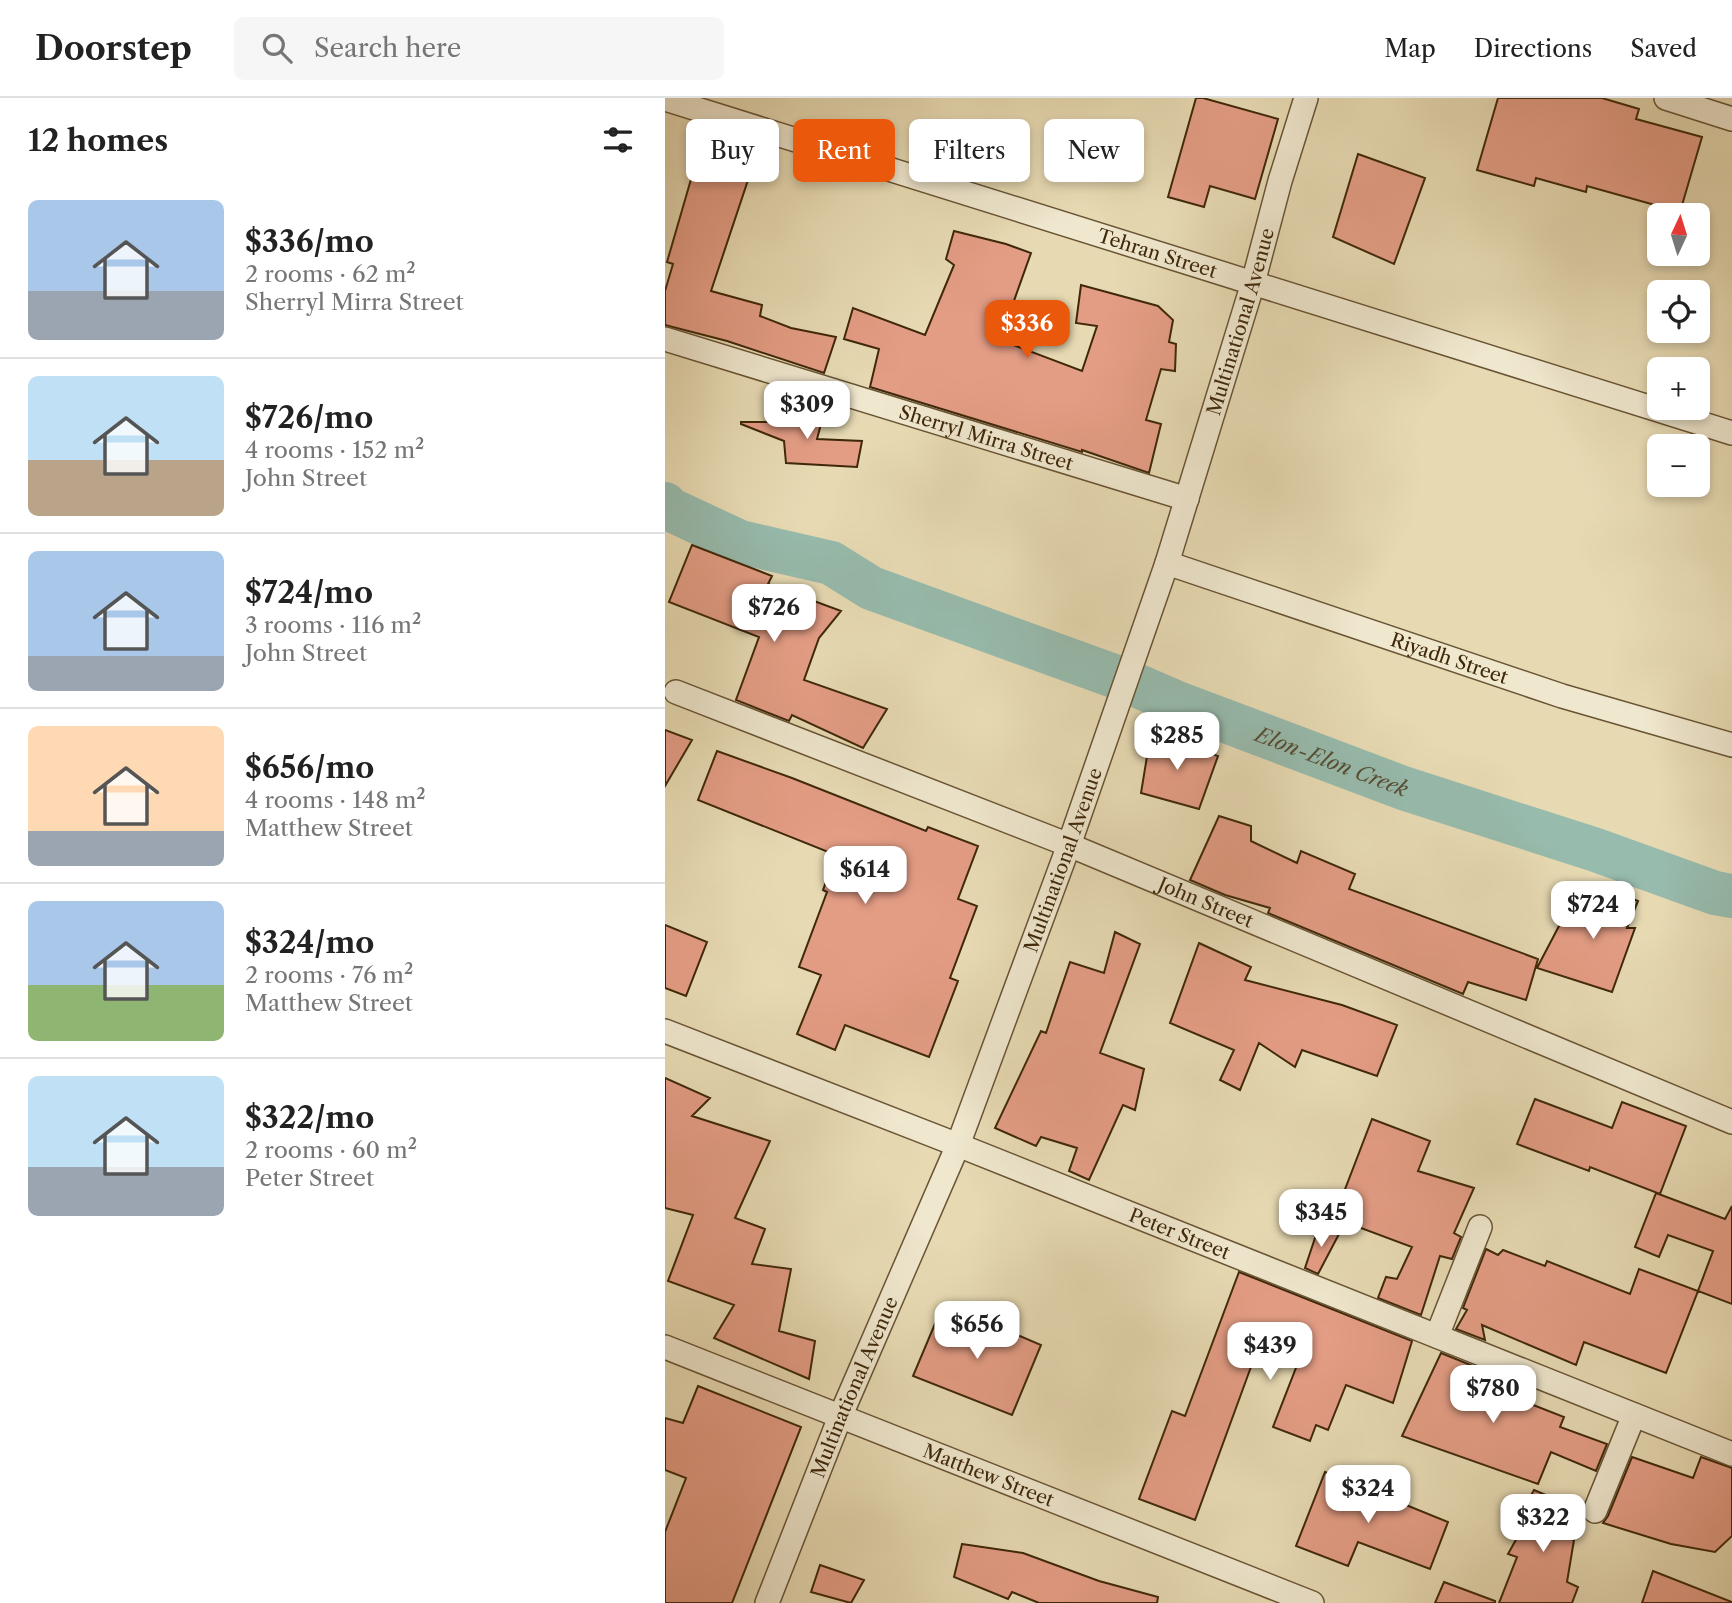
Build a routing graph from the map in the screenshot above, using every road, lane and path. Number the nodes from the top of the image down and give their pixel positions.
1 (1306, 98) edge
2 (1666, 98) edge
3 (665, 99) edge
4 (1732, 118) edge
5 (1253, 283) junction
6 (665, 339) edge
7 (1732, 433) edge
8 (1187, 499) junction
9 (1167, 563) junction
10 (676, 692) dead end
11 (1732, 745) edge
12 (1069, 845) junction
13 (665, 1031) edge
14 (1732, 1122) edge
15 (958, 1144) junction
16 (1480, 1227) dead end
17 (1437, 1336) junction
18 (665, 1347) edge
19 (1634, 1415) junction
20 (840, 1417) junction
21 (1732, 1454) edge
22 (1595, 1511) dead end
23 (768, 1603) edge
24 (1312, 1603) edge

1 - 5 street, Multinational Avenue
2 - 4 street
3 - 5 street, Tehran Street
5 - 7 street, Tehran Street
5 - 8 street, Multinational Avenue
6 - 8 street, Sherryl Mirra Street
8 - 9 street, Multinational Avenue
9 - 11 street, Riyadh Street
9 - 12 street, Multinational Avenue
10 - 12 street, John Street
12 - 14 street, John Street
12 - 15 street, Multinational Avenue
13 - 15 street, Peter Street
15 - 17 street, Peter Street
15 - 20 street, Multinational Avenue
16 - 17 street
17 - 19 street, Peter Street
18 - 20 street, Matthew Street
19 - 21 street, Peter Street
19 - 22 street
20 - 23 street, Multinational Avenue
20 - 24 street, Matthew Street

